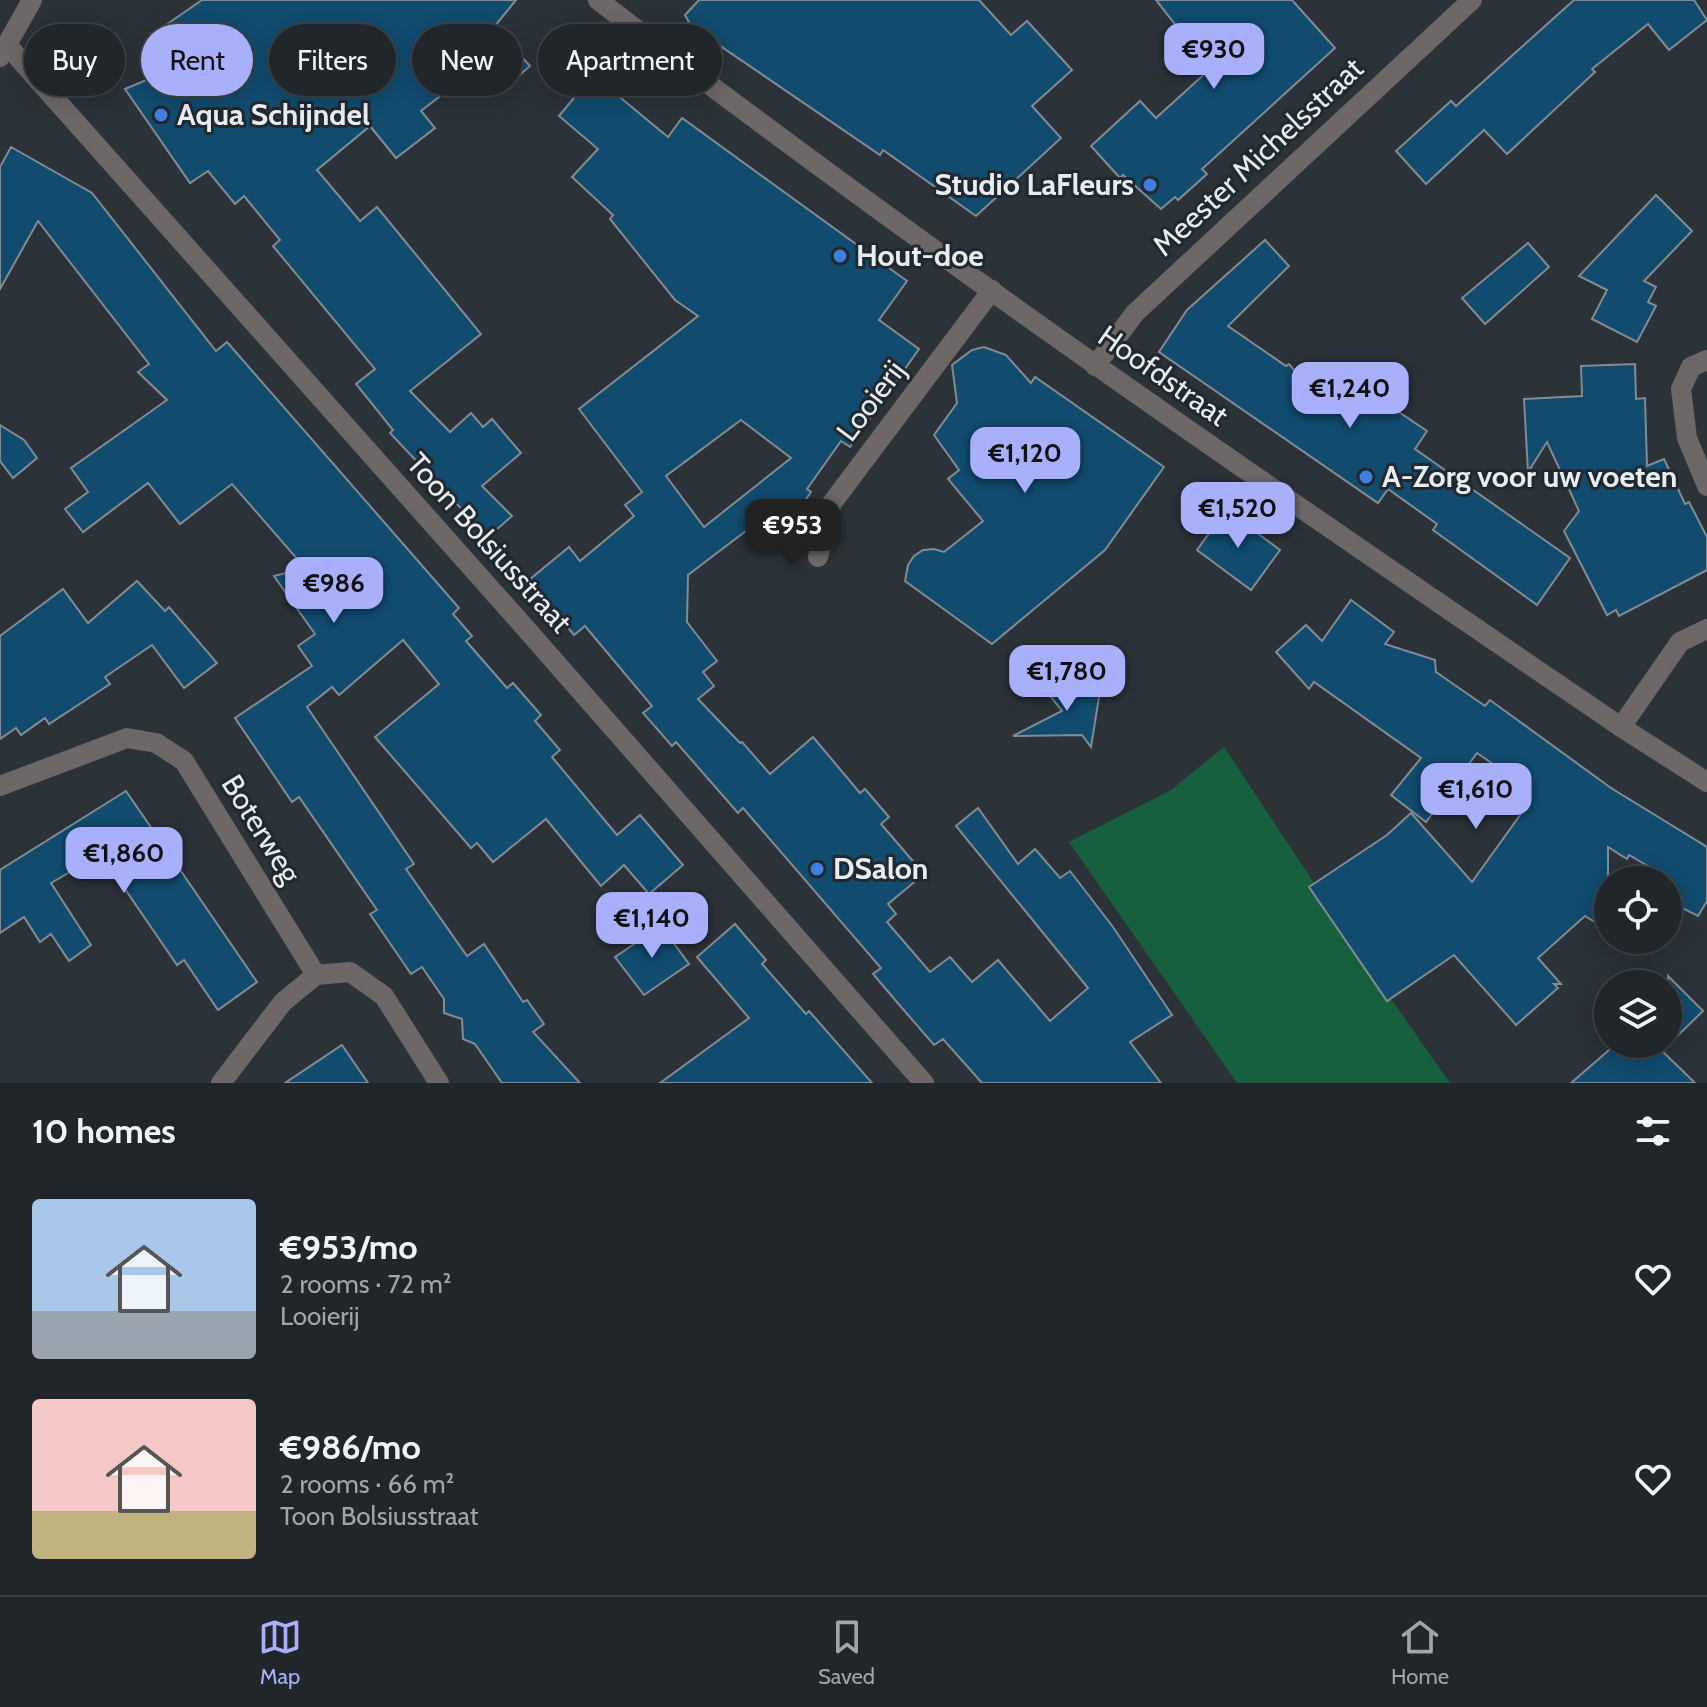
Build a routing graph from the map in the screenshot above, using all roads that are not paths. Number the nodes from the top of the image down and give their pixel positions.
1 (32, 0) edge
2 (598, 0) edge
3 (1472, 0) edge
4 (4, 51) edge
5 (992, 290) junction
6 (1707, 360) edge
7 (1095, 366) junction
8 (1707, 486) edge
9 (818, 557) dead end
10 (1707, 629) edge
11 (1621, 727) junction
12 (1707, 782) edge
13 (0, 786) edge
14 (316, 975) junction
15 (221, 1083) edge
16 (439, 1083) edge
17 (924, 1083) edge

1 - 4 street
2 - 5 street, Hoofdstraat
3 - 7 street, Meester Michelsstraat
4 - 17 street, Toon Bolsiusstraat
5 - 7 street, Hoofdstraat
5 - 9 street, Looierij
6 - 8 street
7 - 11 street, Hoofdstraat
10 - 11 street
11 - 12 street, Hoofdstraat
13 - 14 street, Boterweg
14 - 15 street
14 - 16 street

